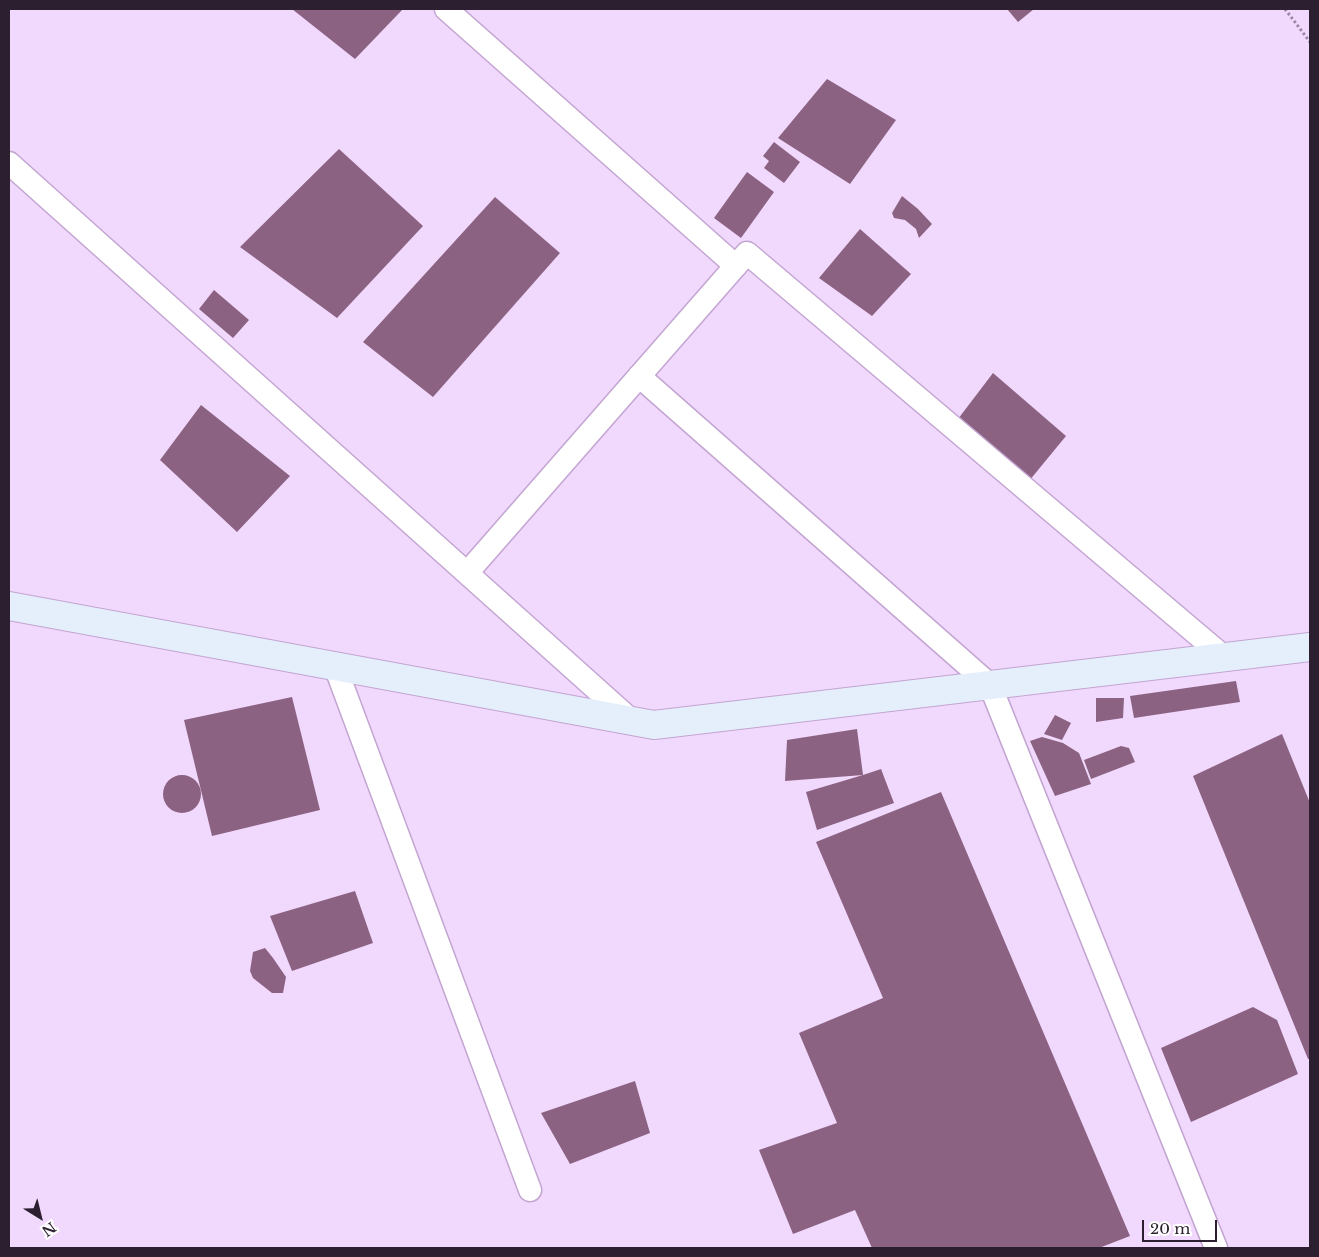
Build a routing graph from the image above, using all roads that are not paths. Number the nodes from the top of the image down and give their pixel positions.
1 (446, 9) edge
2 (9, 163) edge
3 (736, 266) junction
4 (639, 376) junction
5 (467, 573) junction
6 (9, 606) edge
7 (1310, 647) edge
8 (1224, 657) junction
9 (335, 666) junction
10 (990, 685) junction
11 (632, 721) junction
12 (530, 1190) dead end
13 (1216, 1248) edge

1 - 3 street
2 - 5 street
3 - 4 street
3 - 8 street
4 - 5 street
4 - 10 street
5 - 11 street
6 - 9 street
7 - 8 street
8 - 10 street
9 - 11 street
9 - 12 street
10 - 11 street
10 - 13 street

